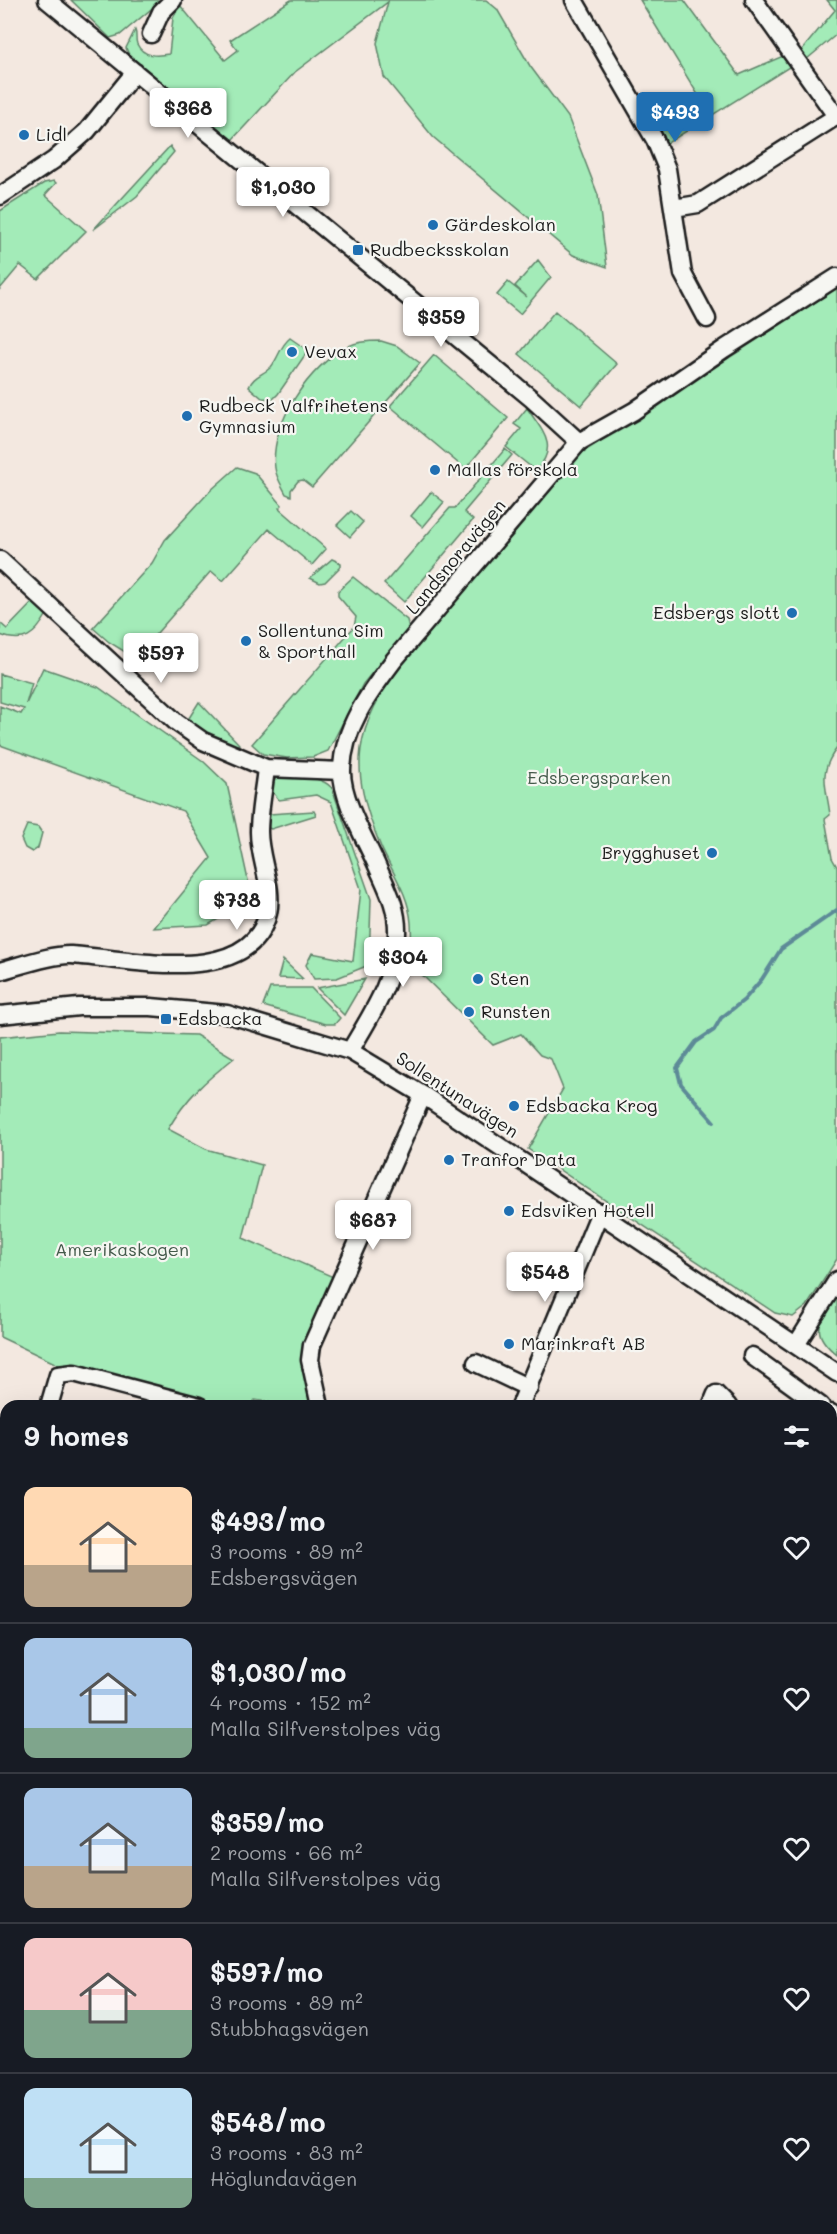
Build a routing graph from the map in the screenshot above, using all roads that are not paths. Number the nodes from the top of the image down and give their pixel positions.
1 (48, 0) edge
2 (173, 0) edge
3 (574, 0) edge
4 (754, 0) edge
5 (60, 6) edge
6 (151, 34) dead end
7 (135, 72) junction
8 (836, 116) edge
9 (0, 196) edge
10 (674, 208) junction
11 (837, 277) edge
12 (707, 319) dead end
13 (579, 442) junction
14 (0, 560) edge
15 (266, 768) junction
16 (342, 771) junction
17 (0, 971) edge
18 (0, 1015) edge
19 (350, 1051) junction
20 (423, 1095) junction
21 (600, 1212) junction
22 (837, 1280) edge
23 (796, 1345) junction
24 (752, 1356) dead end
25 (476, 1363) dead end
26 (837, 1373) edge
27 (528, 1388) junction
28 (51, 1400) edge
29 (176, 1400) edge
30 (319, 1400) edge
31 (523, 1400) edge
32 (813, 1400) edge

1 - 5 street
2 - 6 street
3 - 10 street
4 - 8 street
5 - 7 street
7 - 9 street
7 - 13 street
8 - 10 street
10 - 12 street
11 - 13 street, Landsnoravägen
13 - 16 street, Landsnoravägen
14 - 15 street
15 - 16 street
15 - 17 street
16 - 19 street, Landsnoravägen
18 - 19 street, Sollentunavägen
19 - 20 street, Sollentunavägen
20 - 21 street, Sollentunavägen
20 - 30 street
21 - 23 street, Sollentunavägen
21 - 27 street
22 - 23 street
23 - 26 street, Sollentunavägen
24 - 32 street
25 - 27 street
27 - 31 street
28 - 29 street

